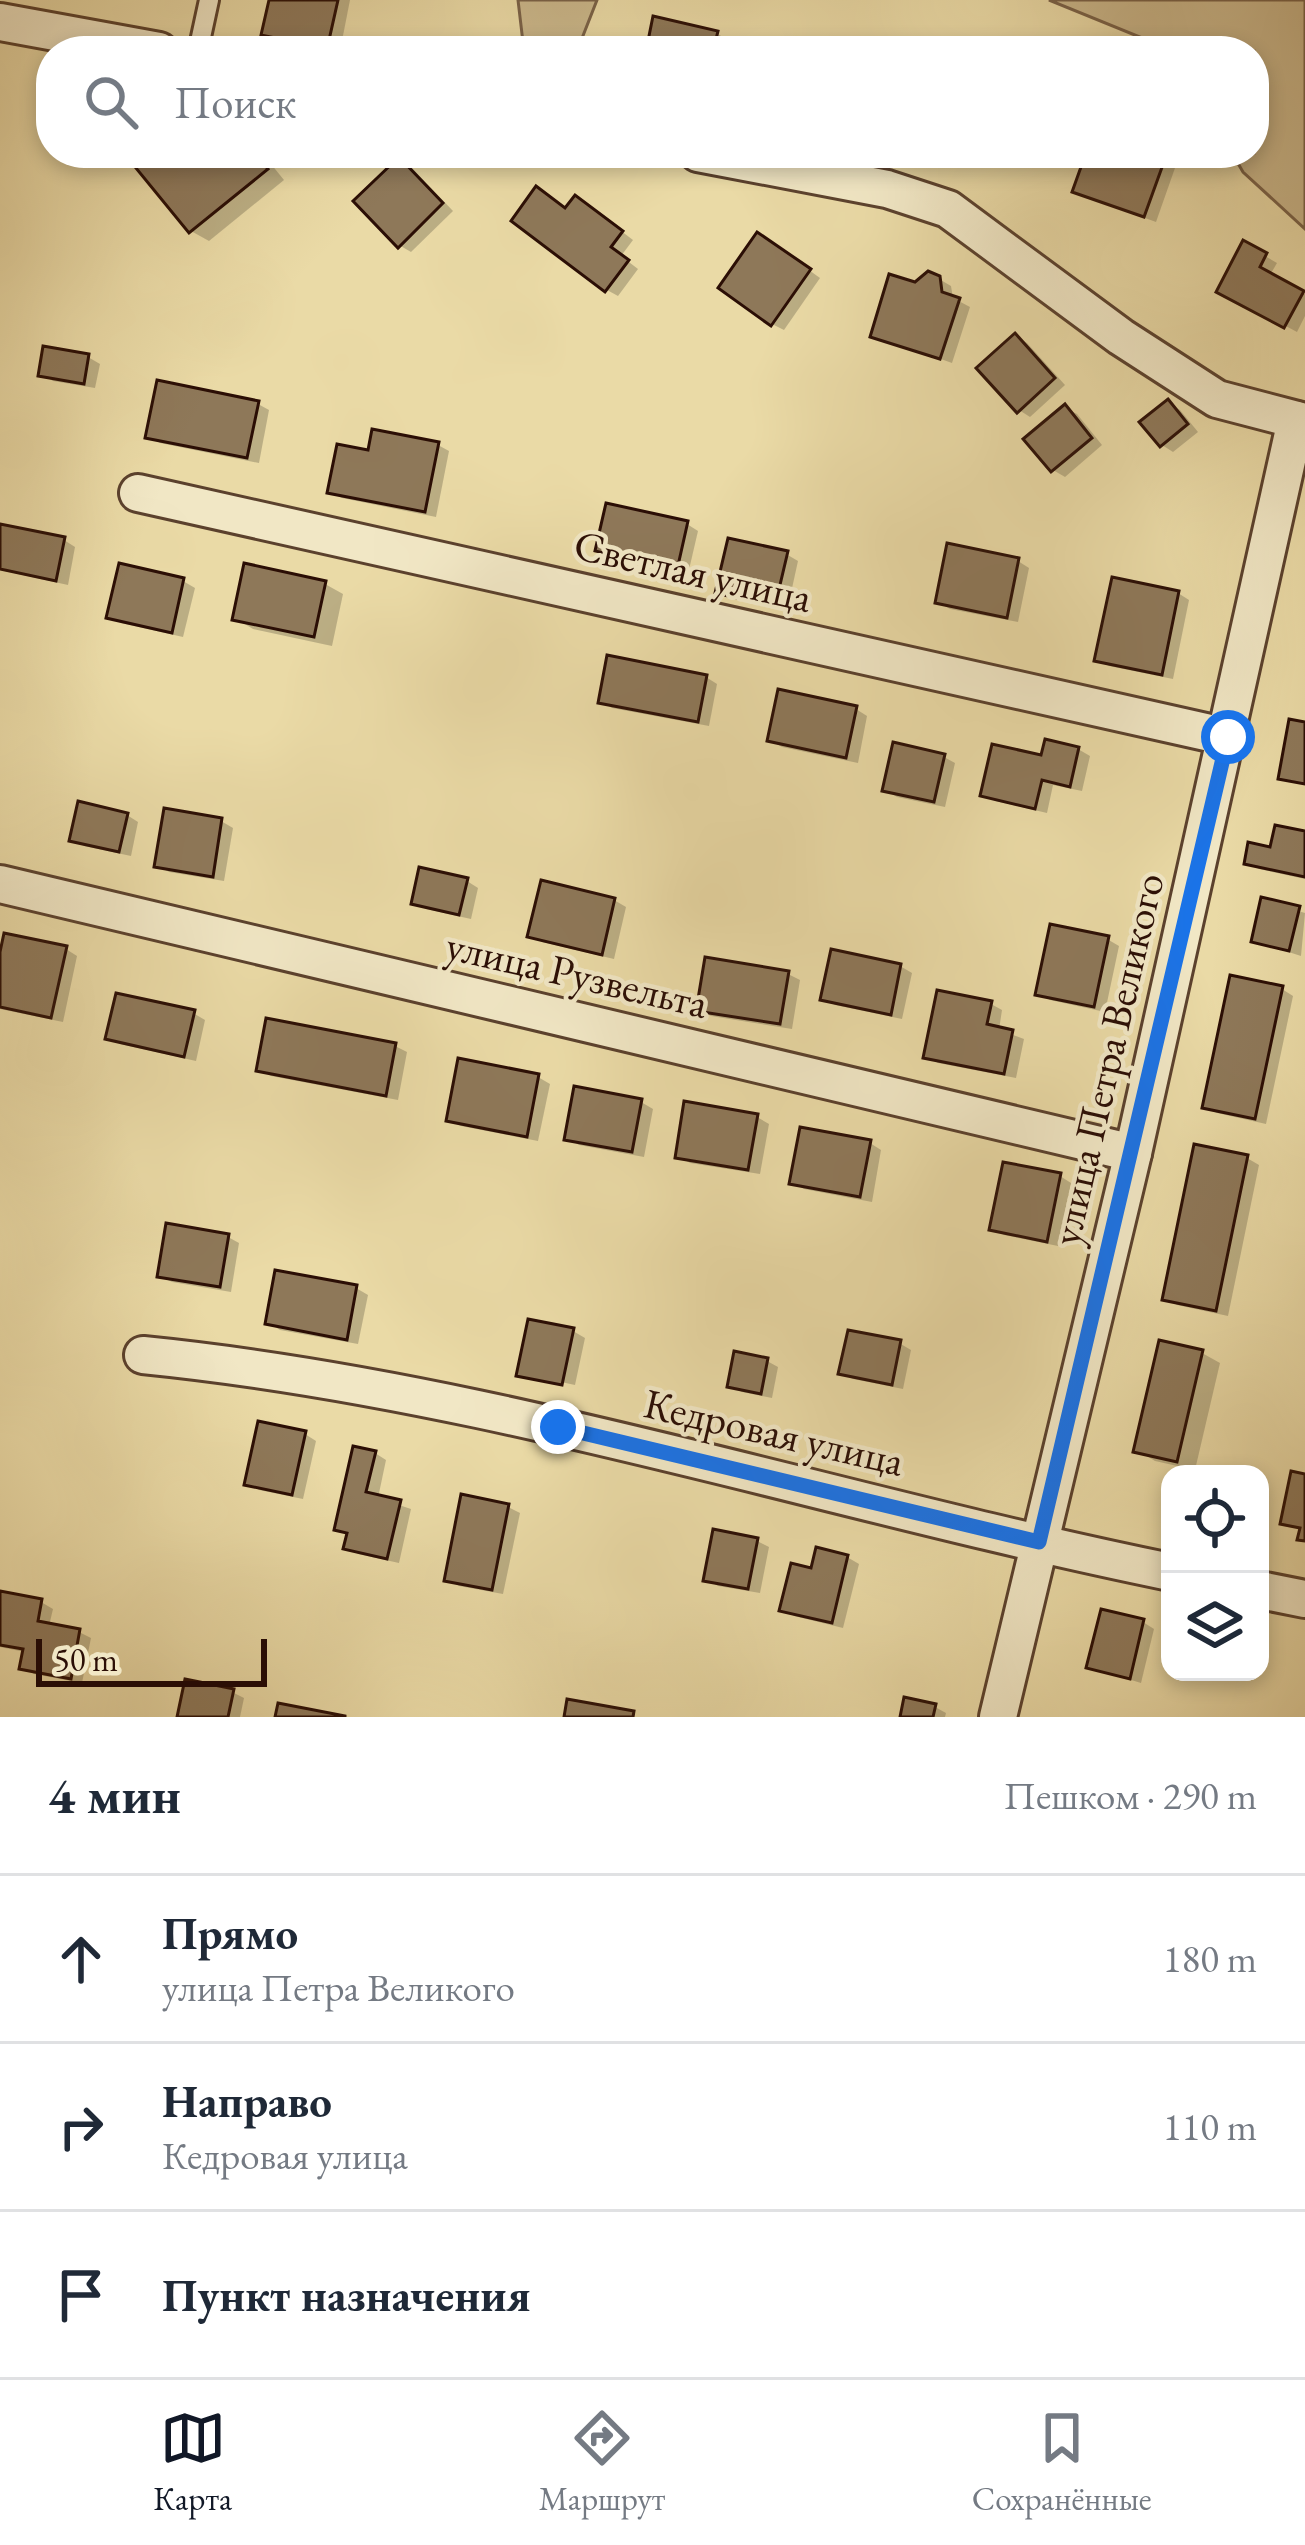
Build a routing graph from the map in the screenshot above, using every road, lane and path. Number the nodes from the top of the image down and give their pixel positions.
1 (209, 0) edge
2 (0, 22) edge
3 (77, 36) edge
4 (201, 36) edge
5 (777, 168) edge
6 (1301, 421) edge
7 (138, 493) dead end
8 (1228, 737) junction
9 (0, 884) edge
10 (1133, 1153) junction
11 (142, 1355) dead end
12 (1039, 1542) junction
13 (1161, 1570) edge
14 (1269, 1592) edge
15 (1305, 1599) edge
16 (998, 1717) edge

1 - 4 lane
2 - 3 street
5 - 6 street
6 - 8 street, улица Петра Великого
7 - 8 street, Светлая улица
8 - 10 street, улица Петра Великого
9 - 10 street, улица Рузвельта
10 - 12 street, улица Петра Великого
11 - 12 street, Кедровая улица
12 - 13 street, Кедровая улица
12 - 16 street, улица Петра Великого
14 - 15 street

